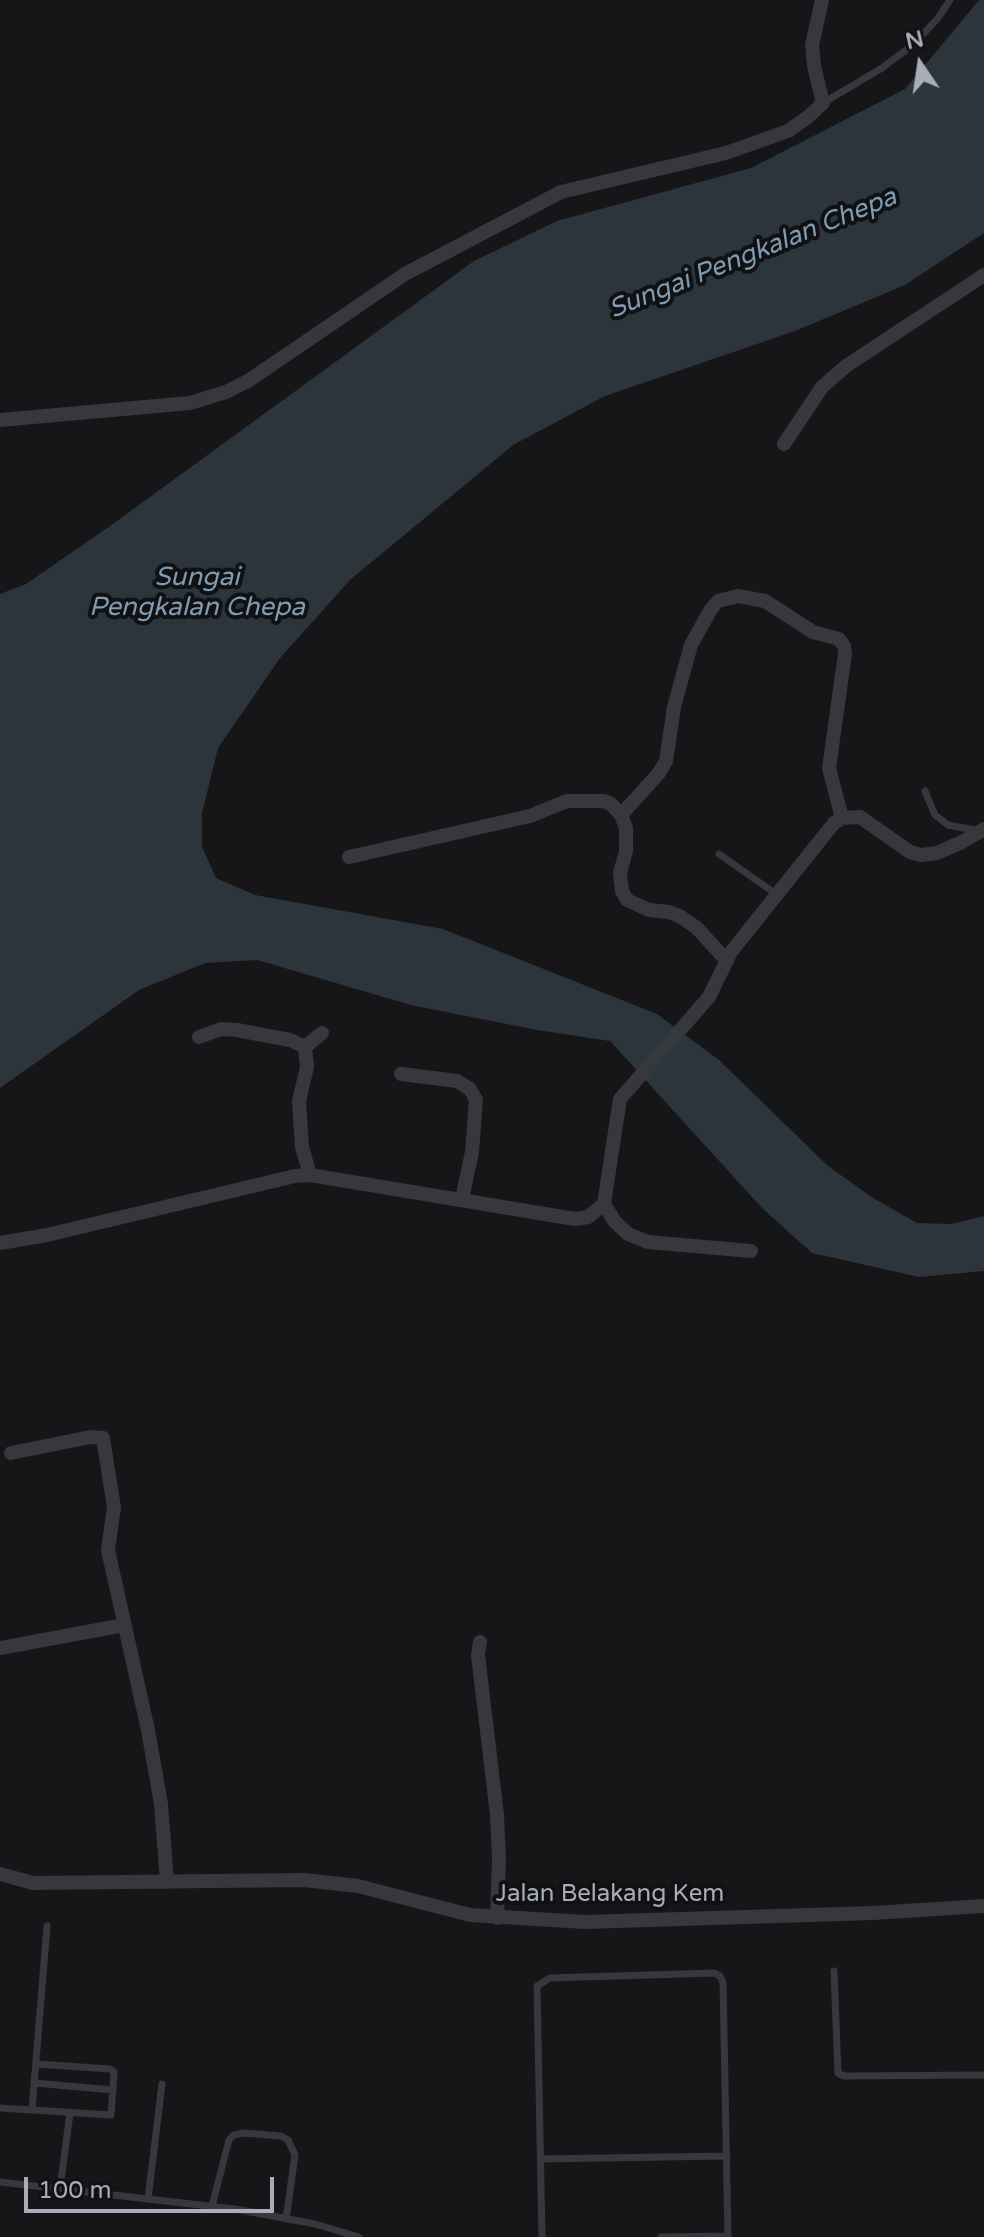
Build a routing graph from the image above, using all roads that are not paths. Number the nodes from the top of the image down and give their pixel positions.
1 (822, 0) edge
2 (950, 0) edge
3 (823, 103) junction
4 (984, 275) edge
5 (0, 420) edge
6 (784, 444) dead end
7 (925, 791) dead end
8 (621, 815) junction
9 (842, 818) junction
10 (983, 831) edge
11 (719, 854) dead end
12 (349, 857) dead end
13 (778, 896) junction
14 (727, 961) junction
15 (322, 1033) dead end
16 (199, 1037) dead end
17 (305, 1047) junction
18 (401, 1074) dead end
19 (310, 1175) junction
20 (462, 1199) junction
21 (604, 1204) junction
22 (0, 1243) edge
23 (751, 1251) dead end
24 (11, 1453) dead end
25 (124, 1625) junction
26 (480, 1642) dead end
27 (0, 1648) edge
28 (0, 1874) edge
29 (167, 1882) junction
30 (984, 1906) edge
31 (497, 1918) junction
32 (47, 1926) dead end
33 (834, 1971) dead end
34 (36, 2064) junction
35 (984, 2075) edge
36 (34, 2083) junction
37 (162, 2084) dead end
38 (113, 2090) junction
39 (0, 2108) edge
40 (32, 2110) junction
41 (70, 2113) junction
42 (727, 2156) junction
43 (541, 2159) junction
44 (0, 2182) edge
45 (60, 2188) junction
46 (148, 2199) junction
47 (212, 2206) junction
48 (286, 2219) junction
49 (728, 2236) edge
50 (359, 2237) edge
51 (542, 2237) edge
52 (661, 2237) edge

1 - 3 street
2 - 3 lane
3 - 5 street
4 - 6 street
7 - 10 lane
8 - 9 street
8 - 12 street
8 - 14 street
9 - 10 street
9 - 13 street
11 - 13 lane
13 - 14 street
14 - 21 street
15 - 17 street
16 - 17 street
17 - 19 street
18 - 20 street
19 - 20 street
19 - 22 street
20 - 21 street
21 - 23 street
24 - 25 street
25 - 27 street
25 - 29 street
26 - 31 street
28 - 29 street, Jalan Belakang Kem
29 - 31 street, Jalan Belakang Kem
30 - 31 street, Jalan Belakang Kem
32 - 34 lane
33 - 35 lane
34 - 36 lane
34 - 38 lane
36 - 38 lane
36 - 40 lane
37 - 46 lane
38 - 41 lane
39 - 40 lane
40 - 41 lane
41 - 45 lane
42 - 43 lane
42 - 43 lane
42 - 49 lane
43 - 51 lane
44 - 45 lane
45 - 46 lane
46 - 47 lane
47 - 48 lane
47 - 48 lane
48 - 50 lane
49 - 52 lane

